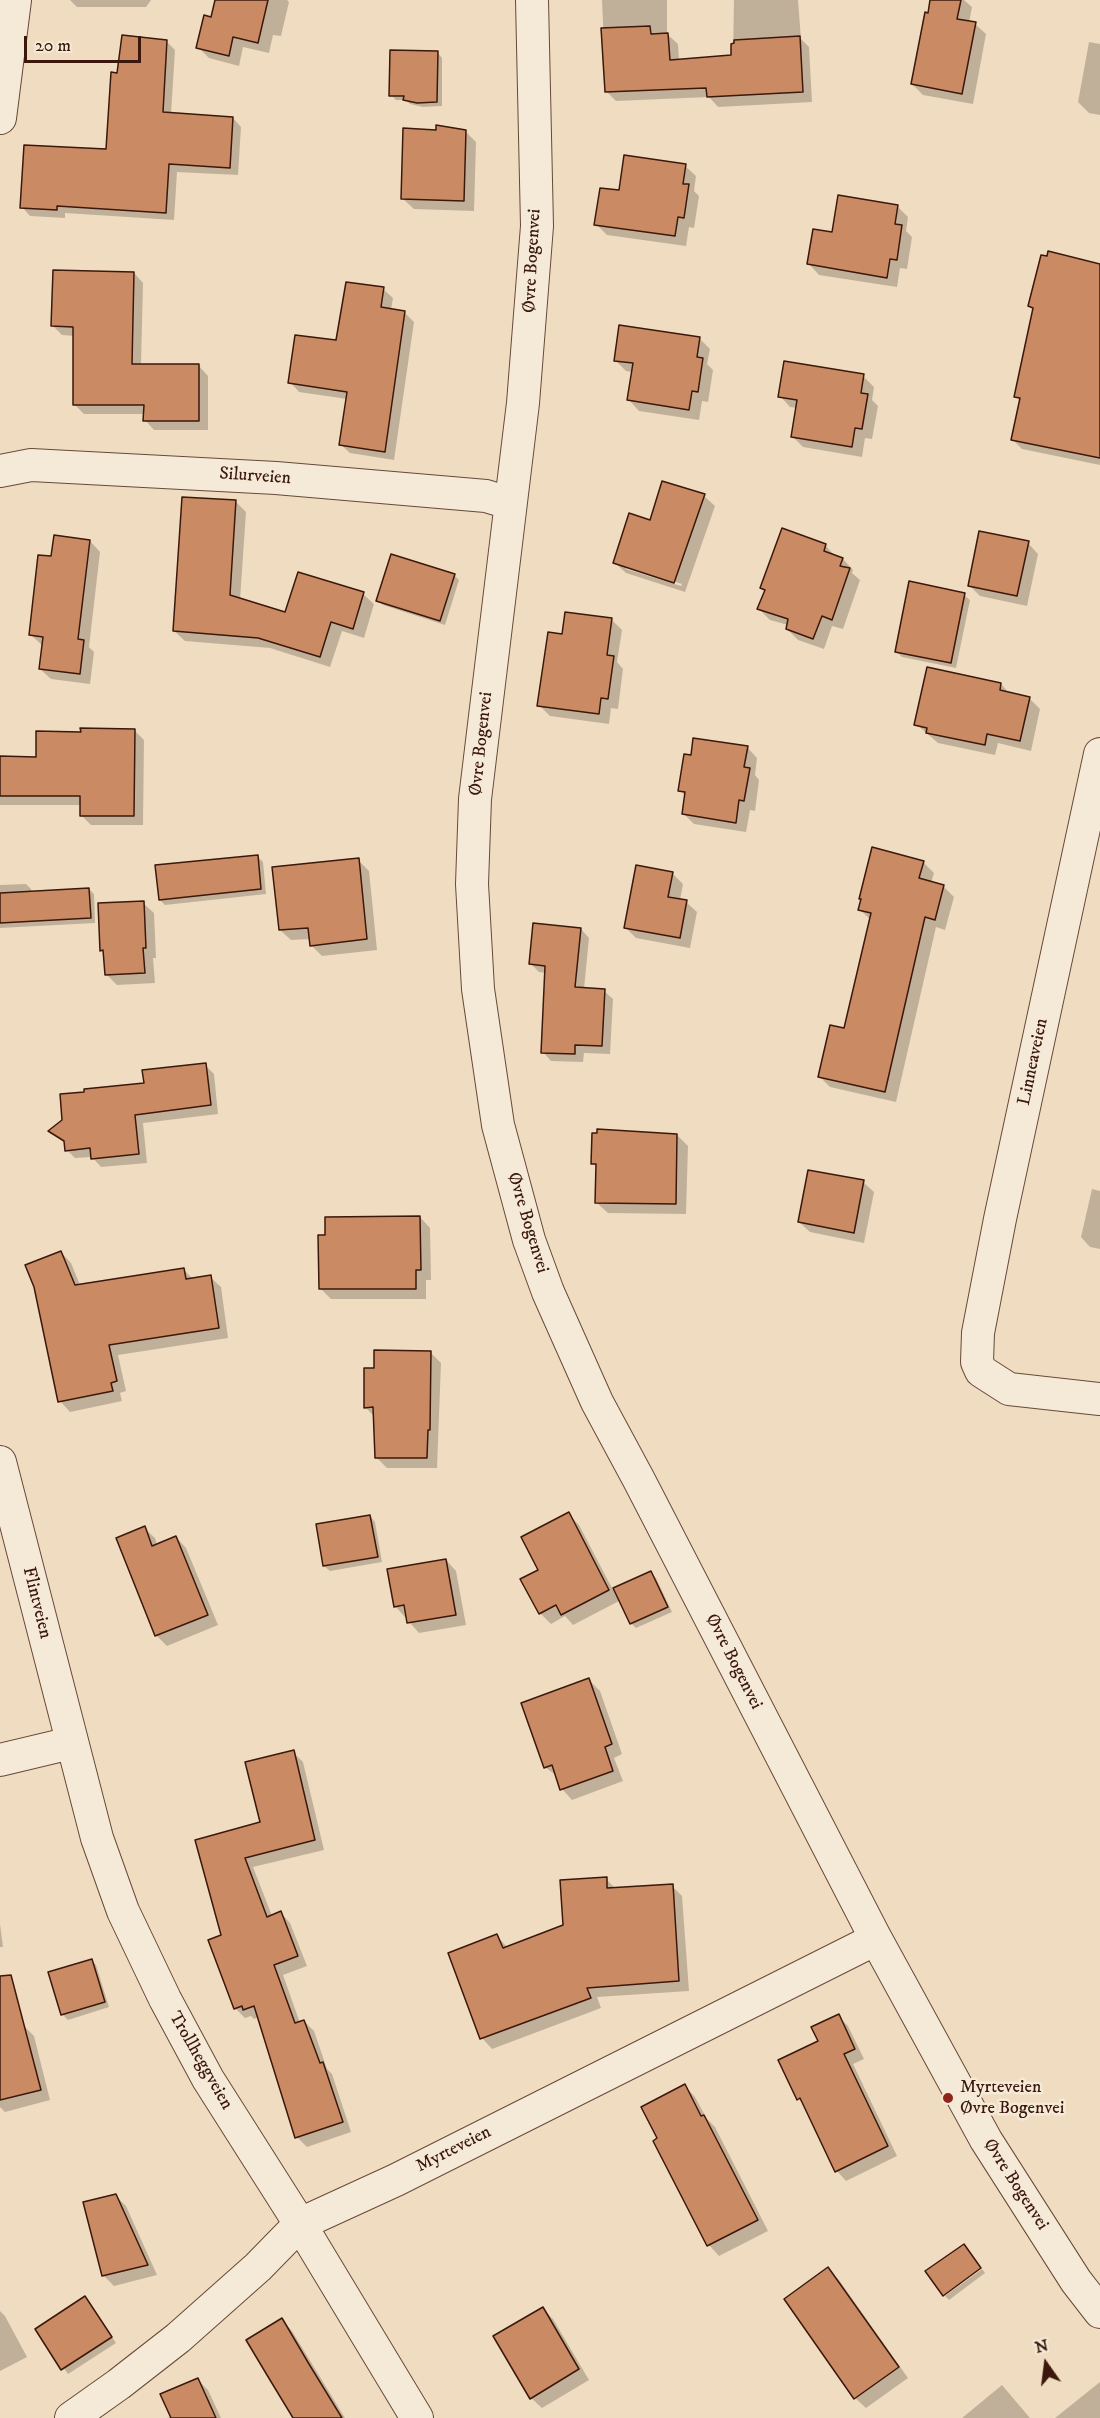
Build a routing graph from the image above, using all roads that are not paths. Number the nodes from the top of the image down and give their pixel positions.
1 (15, 0) edge
2 (532, 0) edge
3 (0, 118) edge
4 (0, 471) edge
5 (509, 503) junction
6 (1100, 754) edge
7 (1100, 1399) edge
8 (0, 1462) edge
9 (71, 1743) junction
10 (0, 1760) edge
11 (876, 1939) junction
12 (300, 2224) junction
13 (1100, 2312) edge
14 (71, 2418) edge
15 (417, 2418) edge

1 - 3 street
2 - 5 street, Øvre Bogenvei
4 - 5 street, Silurveien
5 - 11 street, Øvre Bogenvei
6 - 7 street, Linneaveien
8 - 9 street, Flintveien
9 - 10 street
9 - 12 street, Trollheggveien
11 - 12 street, Myrteveien
11 - 13 street, Øvre Bogenvei
12 - 14 street, Myrteveien
12 - 15 street, Trollheggveien

